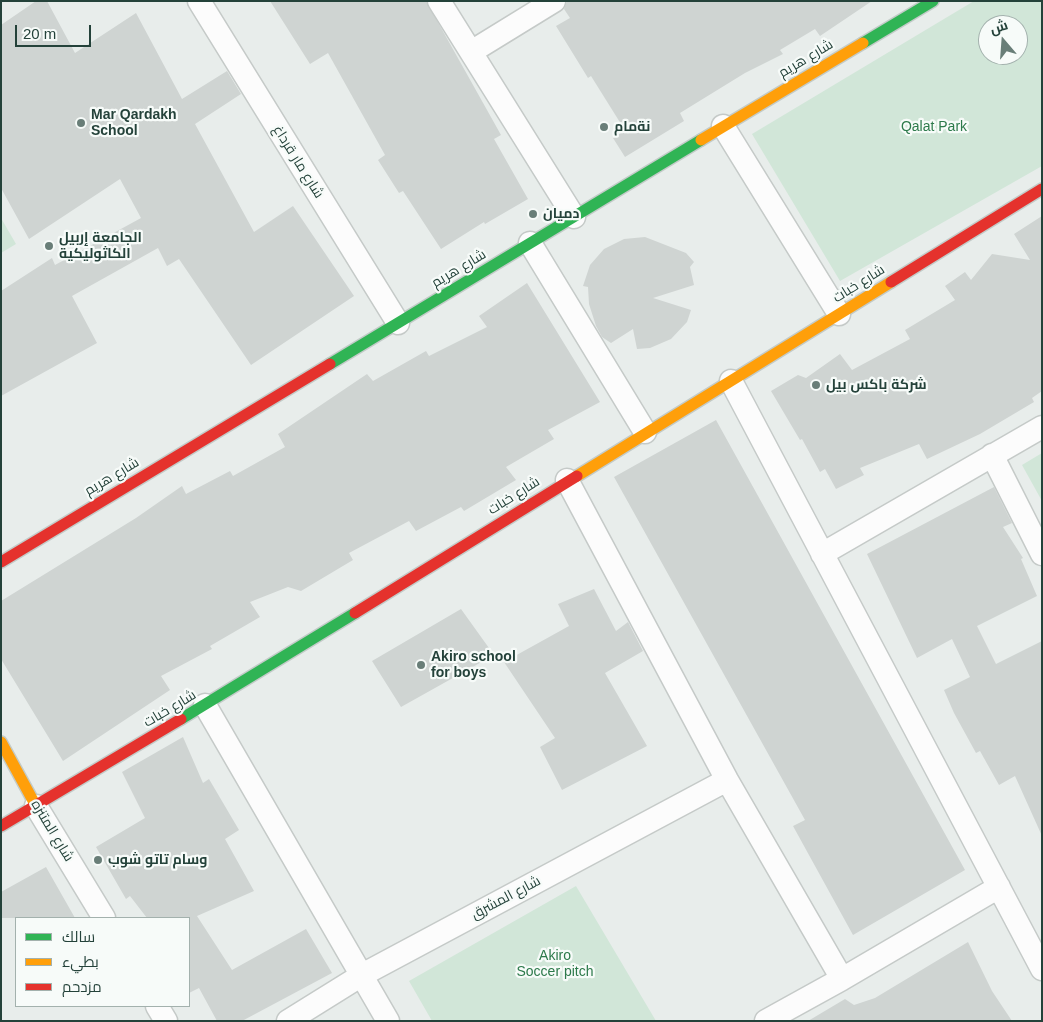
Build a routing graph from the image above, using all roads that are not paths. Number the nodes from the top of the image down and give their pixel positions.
1 (199, 1) edge
2 (439, 1) edge
3 (554, 1) edge
4 (933, 1) edge
5 (471, 52) junction
6 (723, 126) junction
7 (1042, 189) edge
8 (574, 217) junction
9 (530, 244) junction
10 (839, 314) junction
11 (398, 323) junction
12 (731, 381) junction
13 (1042, 427) edge
14 (645, 432) junction
15 (992, 455) junction
16 (567, 480) junction
17 (822, 554) junction
18 (1042, 554) edge
19 (1, 562) edge
20 (205, 706) junction
21 (1, 742) edge
22 (728, 780) junction
23 (36, 806) junction
24 (1, 826) edge
25 (998, 887) junction
26 (103, 917) edge
27 (1042, 969) edge
28 (362, 975) junction
29 (842, 979) junction
30 (158, 1007) edge
31 (166, 1021) edge
32 (288, 1021) edge
33 (388, 1021) edge
34 (766, 1021) edge

1 - 11 street, شارع مار قرداغ
2 - 5 street
3 - 5 street
4 - 6 street, شارع هريم
5 - 8 street
6 - 8 street, شارع هريم
6 - 10 street
7 - 10 street, شارع خبات
8 - 9 street, شارع هريم
9 - 11 street, شارع هريم
9 - 14 street
10 - 12 street, شارع خبات
11 - 19 street, شارع هريم
12 - 14 street, شارع خبات
12 - 17 street
13 - 15 street
14 - 16 street, شارع خبات
15 - 17 street
15 - 18 street
16 - 20 street, شارع خبات
16 - 22 street
17 - 25 street
20 - 23 street, شارع خبات
20 - 28 street
21 - 23 street, شارع المتنزه
22 - 28 street, شارع المشرق
22 - 29 street
23 - 24 street, شارع خبات
23 - 26 street, شارع المتنزه
25 - 27 street
25 - 29 street
28 - 32 street, شارع المشرق
28 - 33 street
29 - 34 street
30 - 31 street

